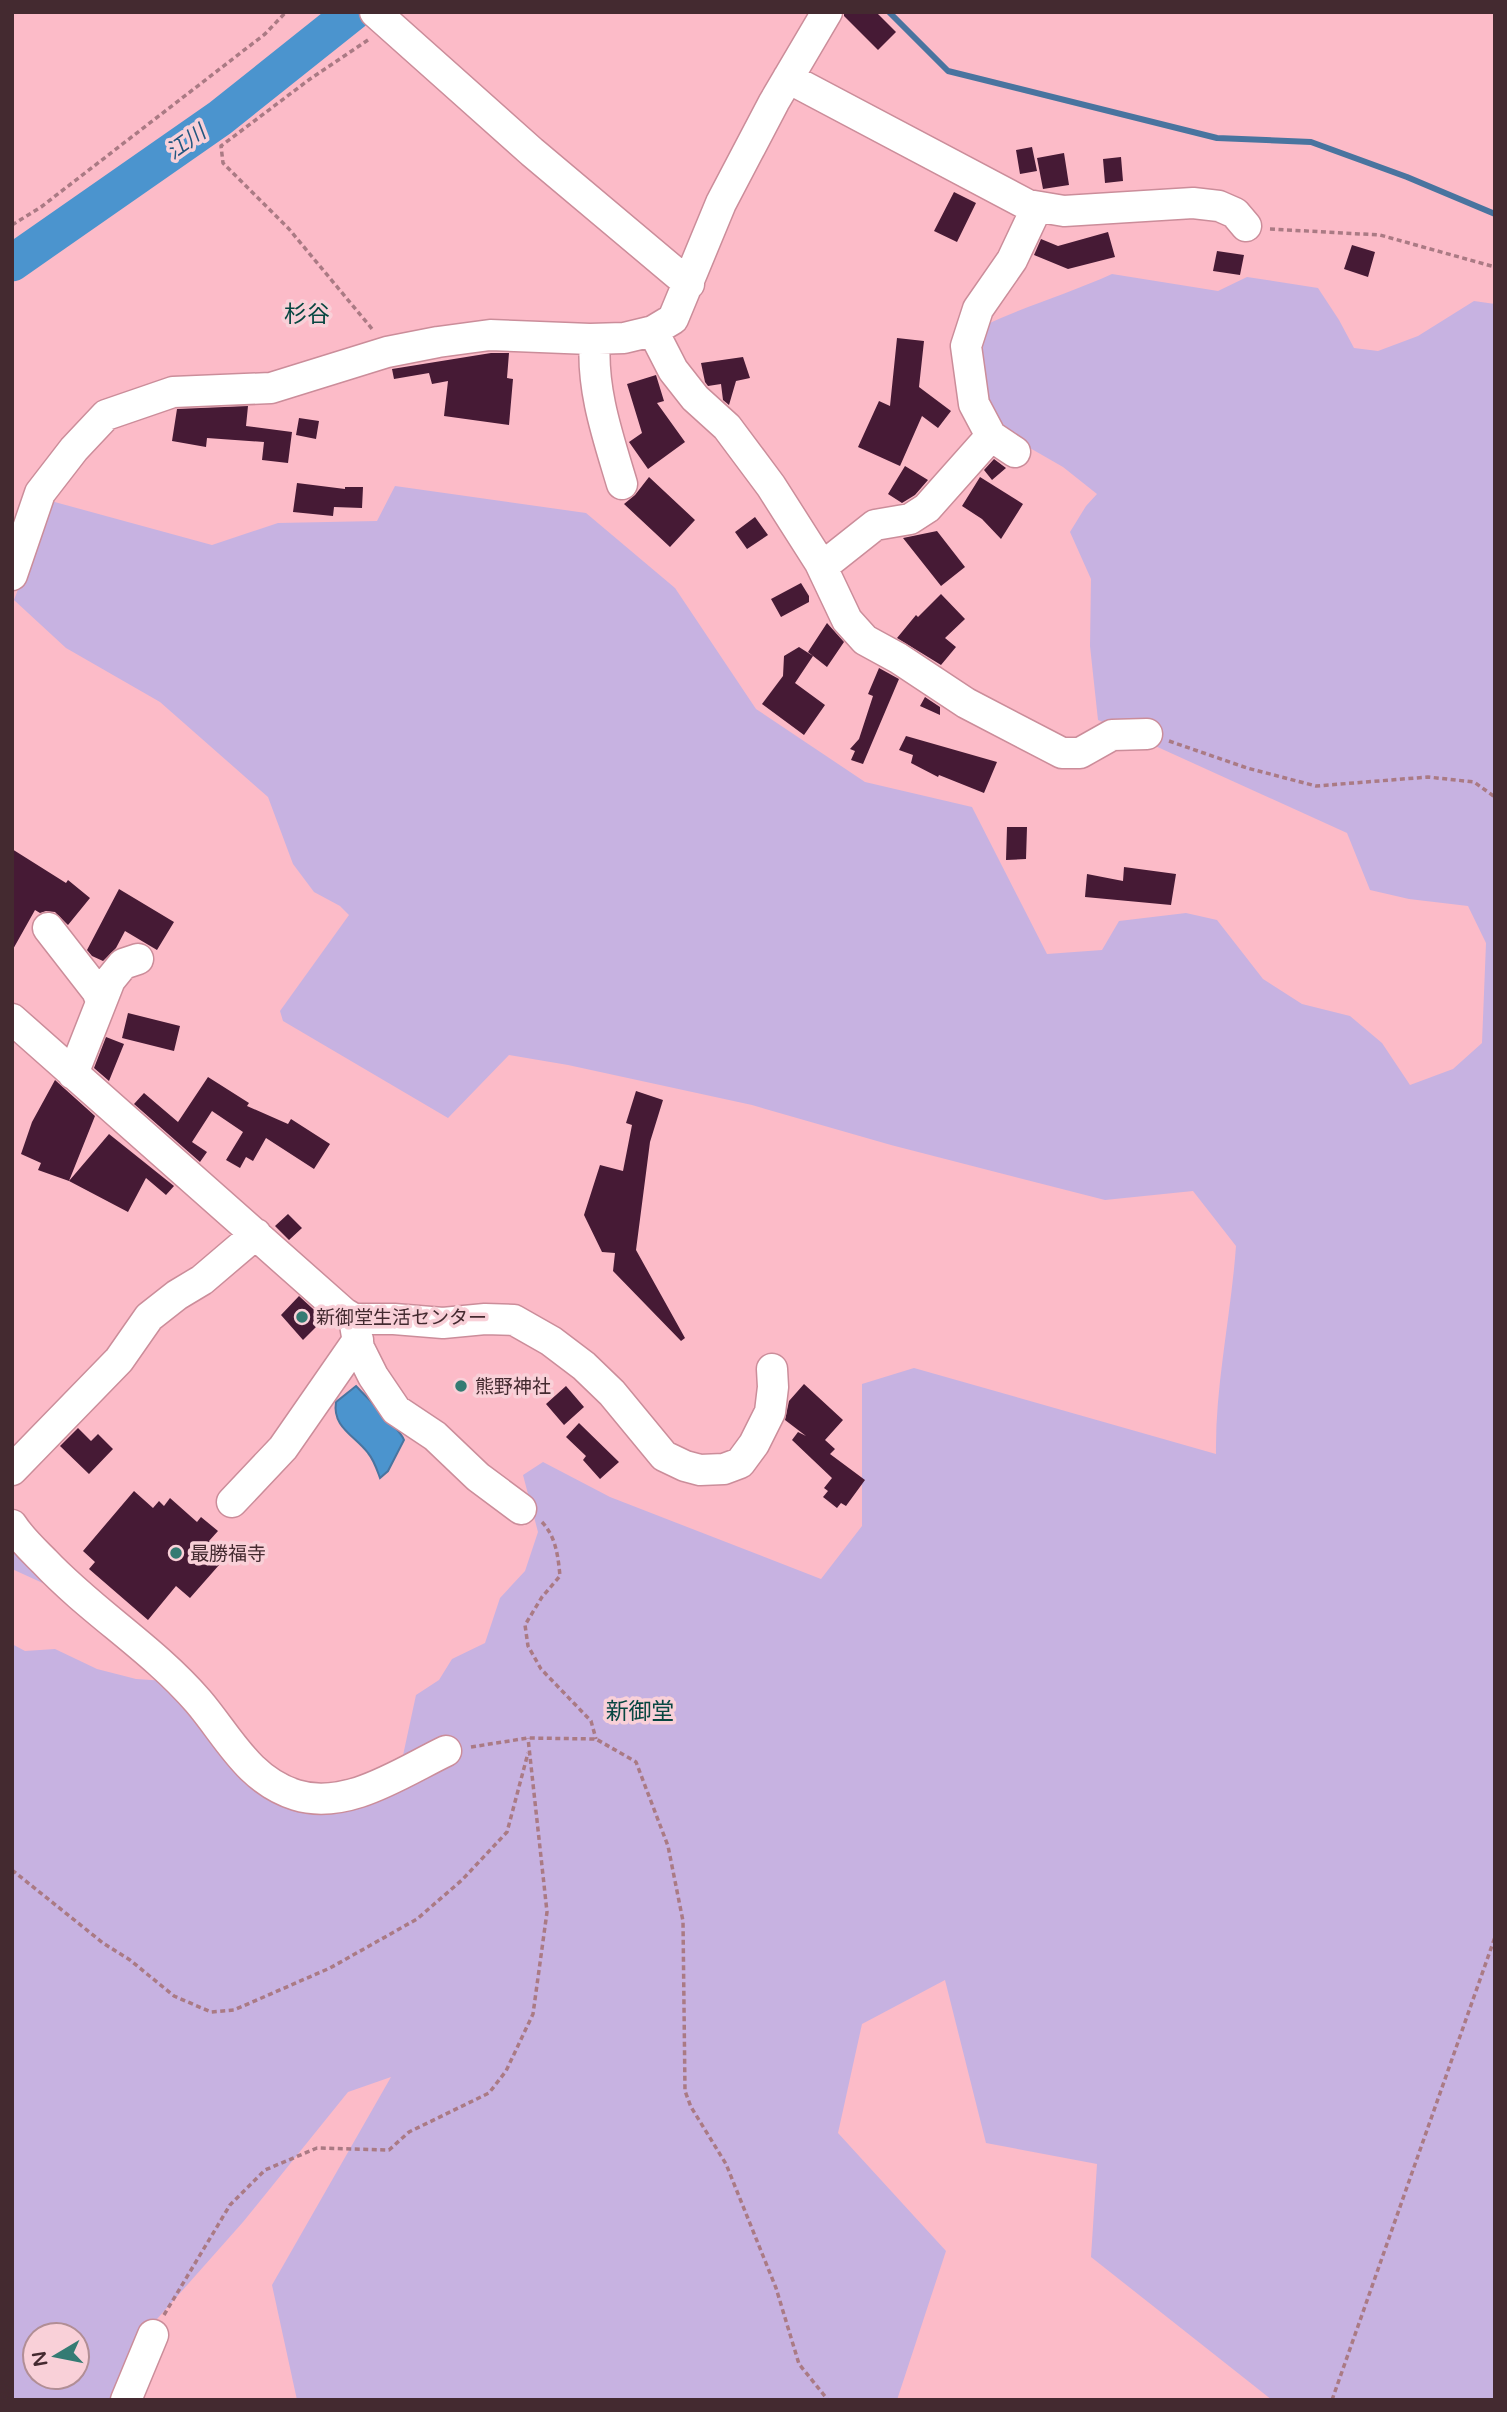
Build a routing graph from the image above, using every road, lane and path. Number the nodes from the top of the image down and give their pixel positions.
1 (286, 12) edge
2 (827, 12) edge
3 (381, 18) edge
4 (788, 78) junction
5 (1037, 207) junction
6 (12, 225) edge
7 (1246, 226) joint
8 (1495, 267) edge
9 (689, 285) junction
10 (653, 331) junction
11 (595, 339) junction
12 (387, 352) junction
13 (622, 484) dead end
14 (822, 566) junction
15 (12, 575) edge
16 (1147, 734) joint
17 (1495, 797) edge
18 (48, 928) dead end
19 (138, 959) dead end
20 (101, 1001) junction
21 (12, 1019) edge
22 (73, 1074) junction
23 (256, 1234) junction
24 (356, 1330) junction
25 (772, 1369) dead end
26 (12, 1470) edge
27 (232, 1502) dead end
28 (521, 1509) joint
29 (12, 1525) edge
30 (528, 1738) junction
31 (596, 1739) junction
32 (446, 1751) joint
33 (528, 1751) junction
34 (12, 1870) edge
35 (1495, 1937) edge
36 (153, 2335) joint
37 (127, 2400) edge
38 (828, 2400) edge
39 (1332, 2400) edge

1 - 6 path
2 - 4 street
3 - 9 street
3 - 12 path
4 - 5 street
4 - 9 street
5 - 7 street
5 - 14 street
7 - 8 path
9 - 10 street
10 - 11 street
10 - 14 street
11 - 12 street
11 - 13 street
12 - 15 street
14 - 16 street
16 - 17 path
18 - 20 street
19 - 20 street
20 - 22 street
21 - 22 street
22 - 23 street
23 - 24 street
23 - 26 street
24 - 25 street
24 - 27 street
24 - 28 street
28 - 31 path
29 - 32 street
30 - 31 path
30 - 32 path
30 - 33 path
31 - 38 path
33 - 34 path
33 - 36 path
35 - 39 path
36 - 37 street

